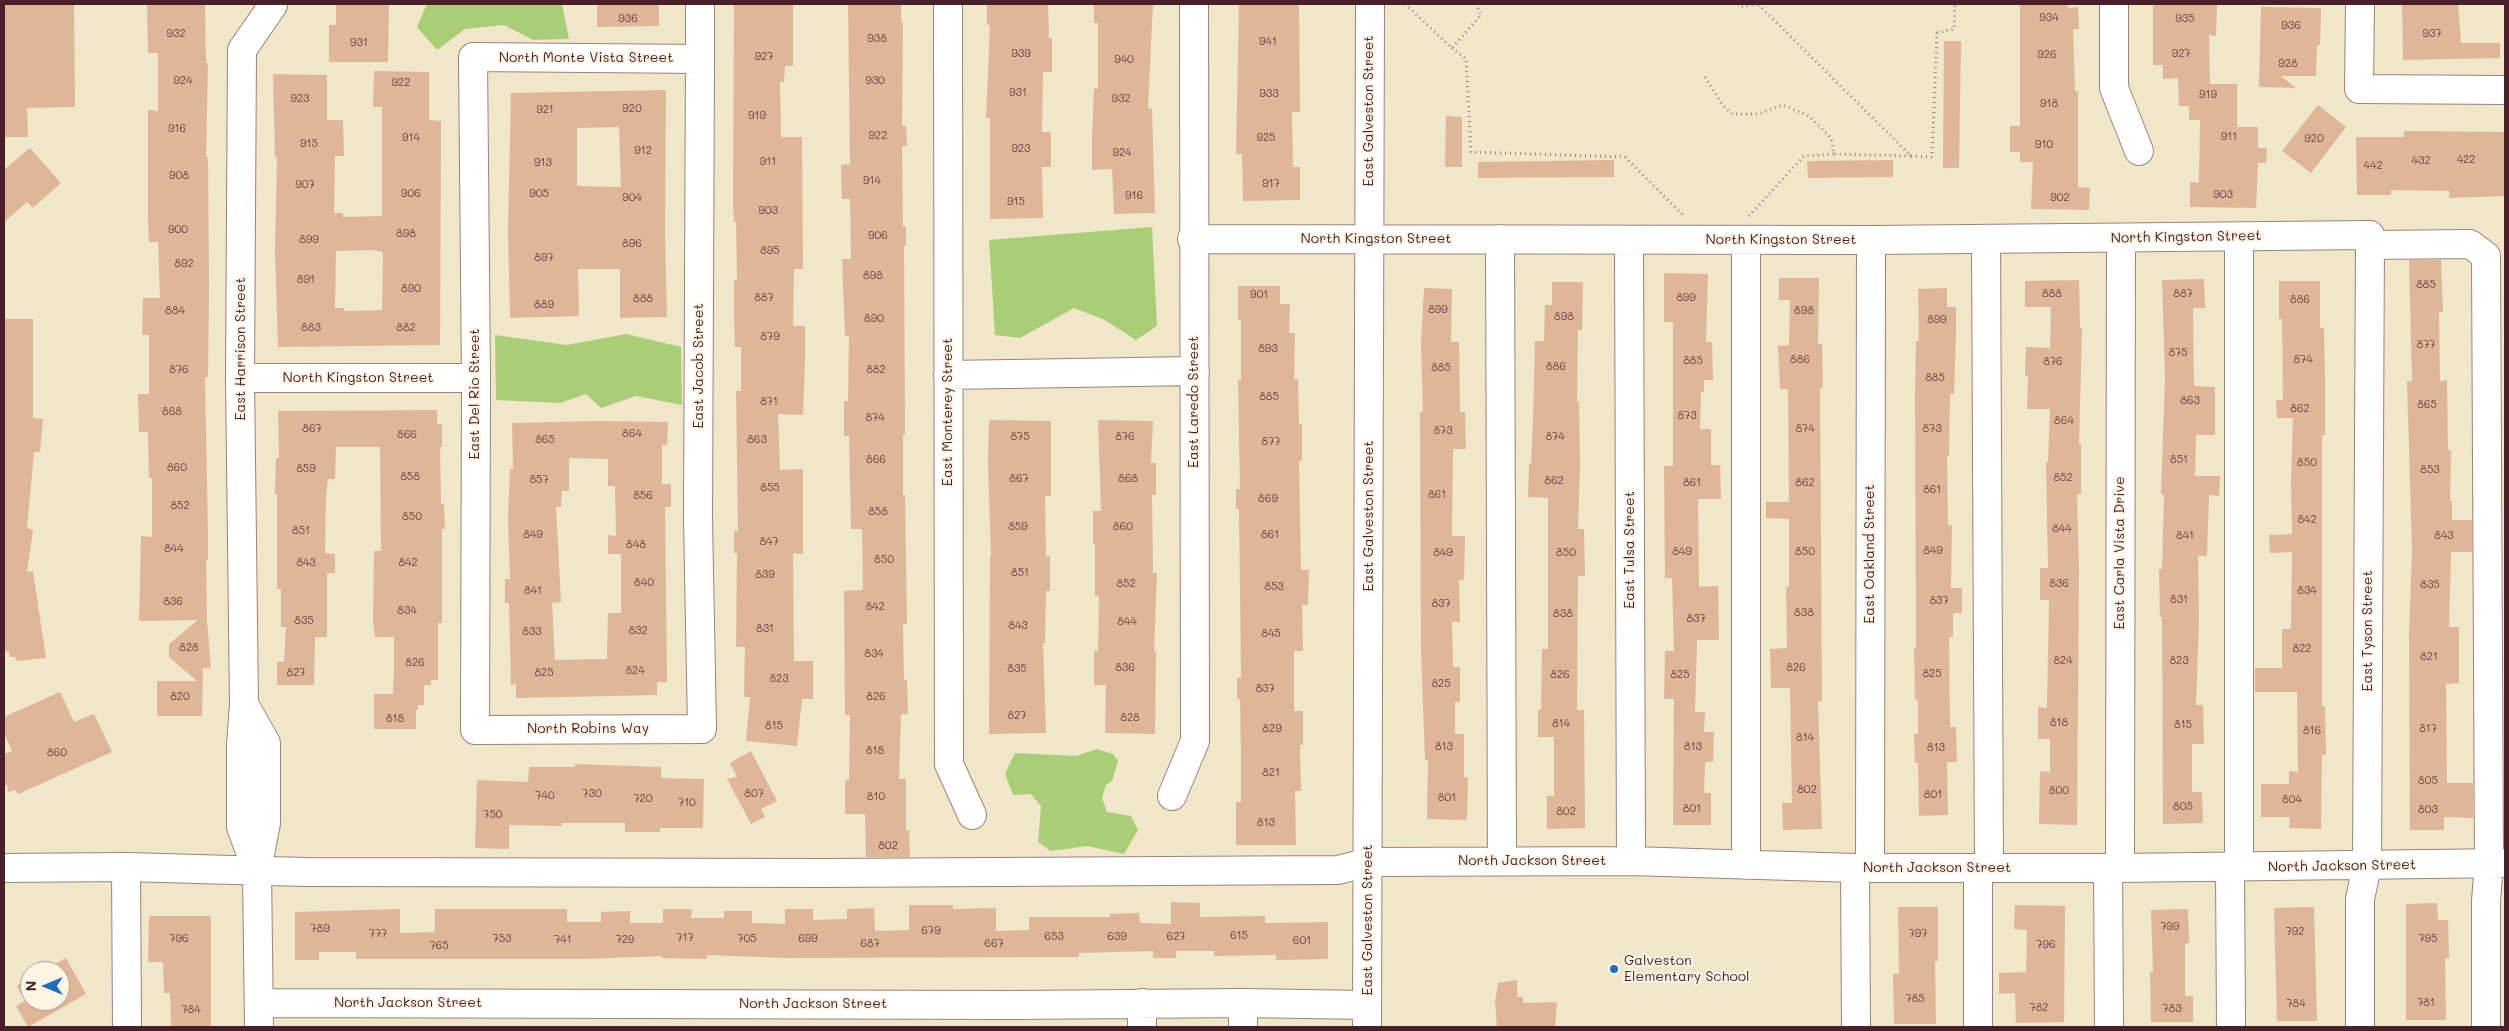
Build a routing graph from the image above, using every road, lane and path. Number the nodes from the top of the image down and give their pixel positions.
1 (700, 4) edge
2 (948, 4) edge
3 (1194, 4) edge
4 (1370, 4) edge
5 (1405, 4) edge
6 (1476, 4) edge
7 (1738, 4) edge
8 (1754, 4) edge
9 (1758, 4) edge
10 (1955, 4) edge
11 (2114, 4) edge
12 (2360, 4) edge
13 (273, 5) edge
14 (1452, 48) junction
15 (473, 58) joint
16 (700, 59) junction
17 (1705, 78) dead end
18 (2505, 90) edge
19 (2139, 151) dead end
20 (1834, 154) junction
21 (1910, 156) junction
22 (1688, 220) dead end
23 (1747, 229) junction
24 (2239, 237) junction
25 (2121, 238) junction
26 (1192, 239) junction
27 (1500, 239) junction
28 (1986, 239) junction
29 (1369, 240) junction
30 (1629, 240) junction
31 (1871, 240) junction
32 (2370, 240) junction
33 (1195, 371) junction
34 (948, 375) junction
35 (240, 378) junction
36 (476, 378) junction
37 (702, 729) joint
38 (475, 730) joint
39 (1172, 796) dead end
40 (972, 815) dead end
41 (1631, 861) junction
42 (1369, 862) junction
43 (1502, 862) junction
44 (2497, 863) edge
45 (1746, 865) junction
46 (2367, 866) junction
47 (126, 867) junction
48 (2234, 867) junction
49 (4, 868) edge
50 (1862, 868) junction
51 (1983, 868) junction
52 (2114, 868) junction
53 (257, 870) junction
54 (259, 1015) edge
55 (385, 1015) edge
56 (518, 1015) edge
57 (636, 1015) edge
58 (770, 1015) edge
59 (1142, 1015) edge
60 (1243, 1015) edge
61 (889, 1016) edge
62 (1016, 1016) edge
63 (1367, 1016) edge
64 (127, 1027) edge
65 (1856, 1027) edge
66 (1978, 1027) edge
67 (2109, 1027) edge
68 (2231, 1027) edge
69 (2360, 1027) edge
70 (2486, 1027) edge

1 - 16 street, East Jacob Street
2 - 34 street, East Monterey Street
3 - 26 street, East Laredo Street
4 - 29 street, East Galveston Street
5 - 14 path
6 - 14 path
7 - 8 path
9 - 21 path
10 - 21 path
11 - 19 street
12 - 18 street
13 - 35 street, East Harrison Street
14 - 22 path
15 - 16 street, North Monte Vista Street
15 - 36 street, East Del Rio Street
16 - 37 street, East Jacob Street
17 - 20 path
20 - 21 path
20 - 23 path
23 - 30 street, North Kingston Street
23 - 31 street, North Kingston Street
23 - 45 street
24 - 25 street, North Kingston Street
24 - 32 street, North Kingston Street
24 - 48 street
25 - 28 street, North Kingston Street
25 - 52 street, East Carla Vista Drive
26 - 29 street, North Kingston Street
26 - 33 street, East Laredo Street
27 - 29 street, North Kingston Street
27 - 30 street, North Kingston Street
27 - 43 street
28 - 31 street, North Kingston Street
28 - 51 street
29 - 42 street, East Galveston Street
30 - 41 street, East Tulsa Street
31 - 50 street, East Oakland Street
32 - 44 street, North Kingston Street
32 - 46 street, East Tyson Street
33 - 34 street
33 - 39 street, East Laredo Street
34 - 40 street, East Monterey Street
35 - 36 street, North Kingston Street
35 - 53 street, East Harrison Street
36 - 38 street, East Del Rio Street
37 - 38 street, North Robins Way
41 - 43 street, North Jackson Street
41 - 45 street, North Jackson Street
42 - 43 street, North Jackson Street
42 - 53 street, North Jackson Street
42 - 63 street, East Galveston Street
44 - 46 street, North Jackson Street
44 - 70 street
45 - 50 street, North Jackson Street
46 - 48 street, North Jackson Street
46 - 69 street, East Tyson Street
47 - 49 street
47 - 53 street
47 - 64 street
48 - 52 street, North Jackson Street
48 - 68 street
50 - 51 street, North Jackson Street
50 - 65 street, East Oakland Street
51 - 52 street, North Jackson Street
51 - 66 street
52 - 67 street, East Carla Vista Drive
53 - 54 street, East Harrison Street
54 - 55 street, North Jackson Street
55 - 56 street, North Jackson Street
56 - 57 street, North Jackson Street
57 - 58 street, North Jackson Street
58 - 61 street, North Jackson Street
59 - 60 street, North Jackson Street
59 - 62 street, North Jackson Street
60 - 63 street, North Jackson Street
61 - 62 street, North Jackson Street

